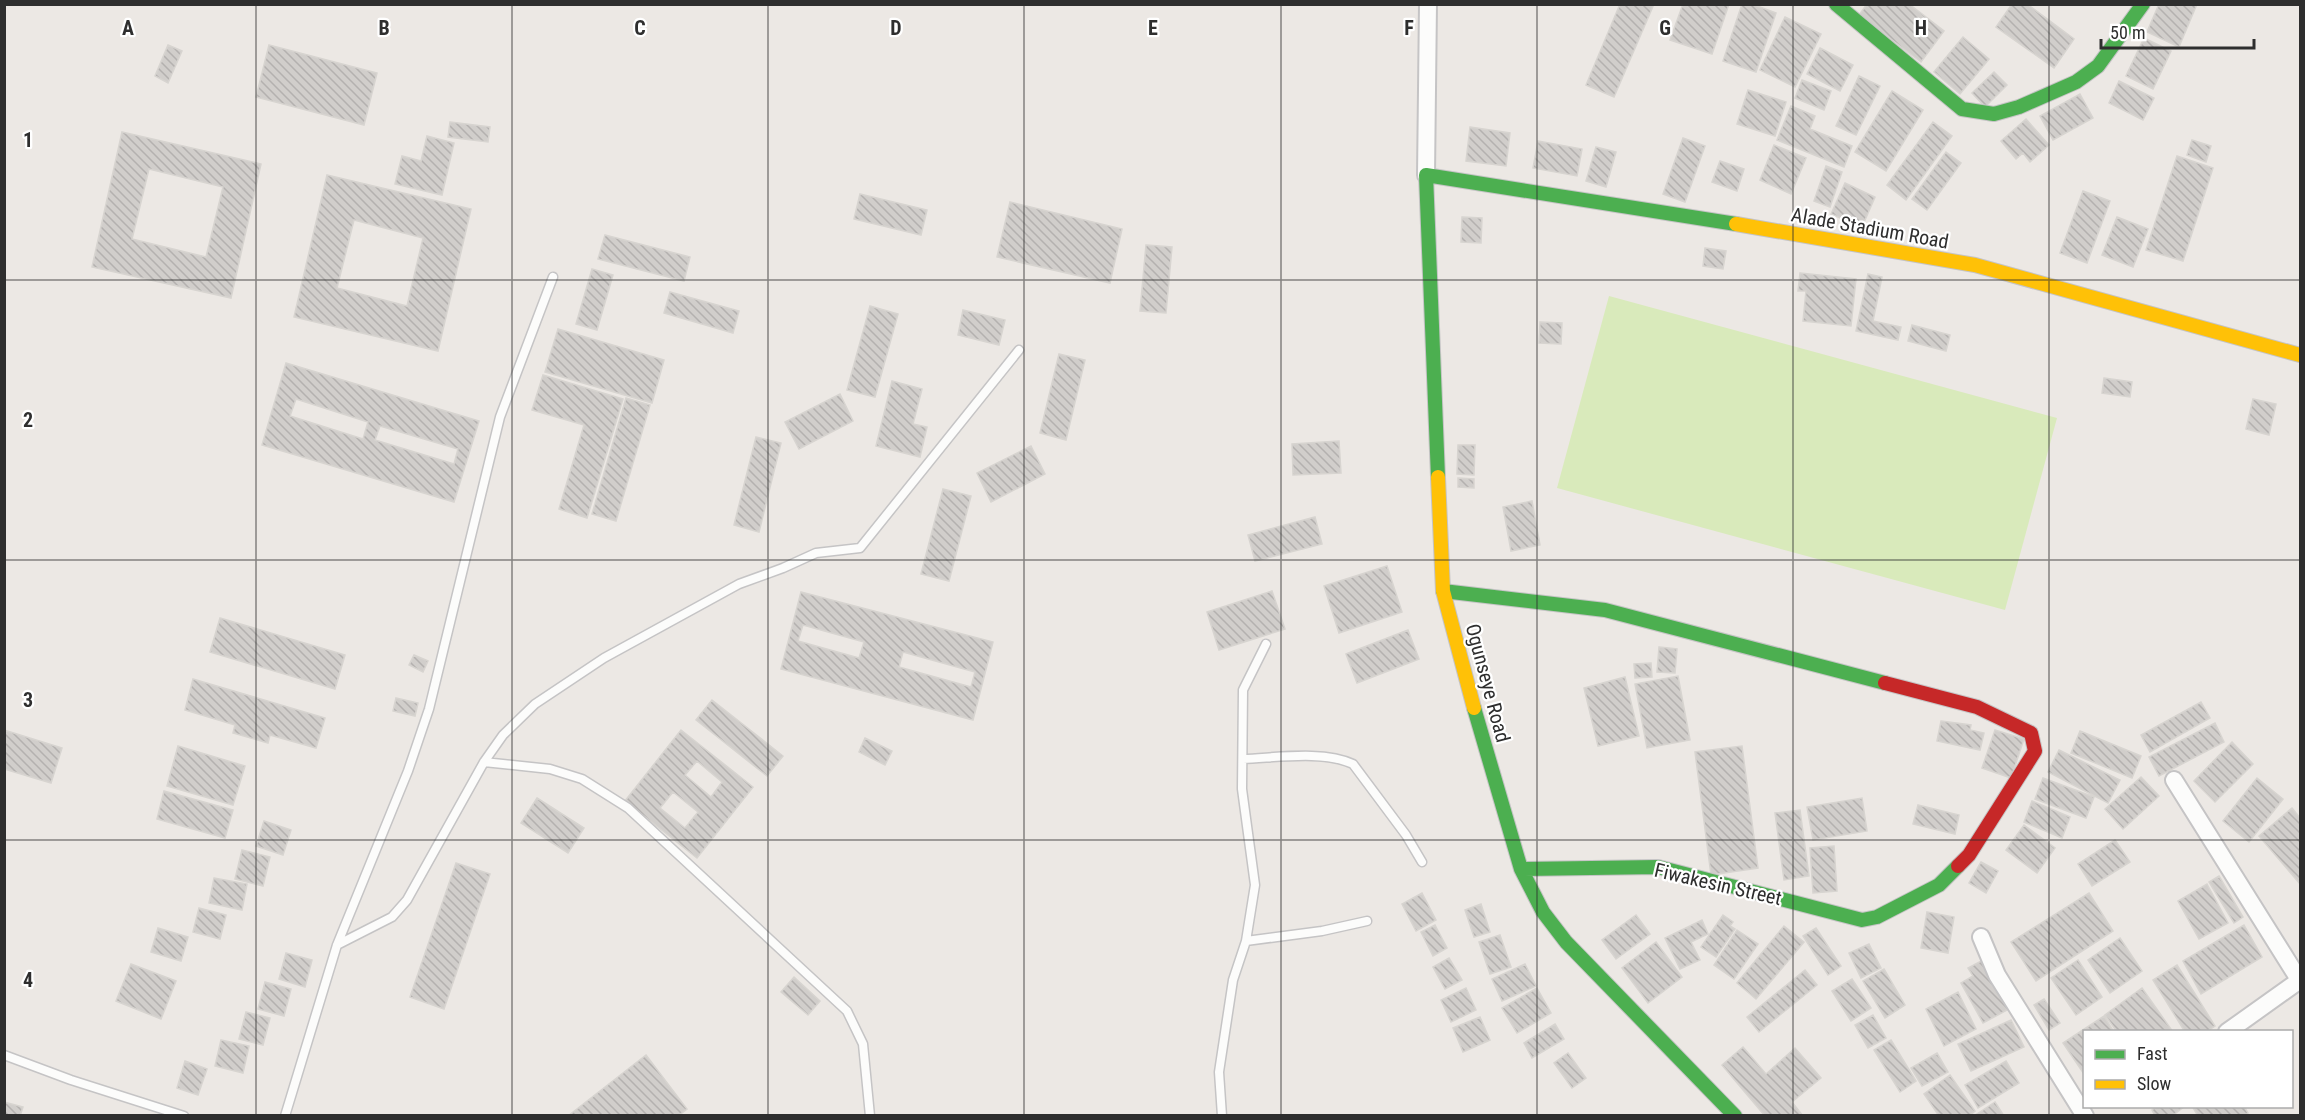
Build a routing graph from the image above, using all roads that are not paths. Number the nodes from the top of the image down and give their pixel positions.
1 (1428, 4) edge
2 (1836, 4) edge
3 (2143, 4) edge
4 (1426, 176) junction
5 (554, 278) dead end
6 (1019, 350) dead end
7 (2301, 354) edge
8 (1443, 591) junction
9 (1266, 644) dead end
10 (1243, 759) junction
11 (484, 762) junction
12 (2174, 780) dead end
13 (1422, 861) dead end
14 (1521, 869) junction
15 (1367, 921) dead end
16 (1981, 937) dead end
17 (1246, 940) junction
18 (337, 945) junction
19 (2300, 980) edge
20 (2230, 1030) edge
21 (4, 1055) edge
22 (2085, 1112) edge
23 (184, 1116) edge
24 (285, 1116) edge
25 (870, 1116) edge
26 (1222, 1116) edge
27 (1735, 1116) edge

1 - 4 street
2 - 3 street
4 - 7 street, Alade Stadium Road
4 - 8 street, Ogunseye Road
5 - 18 lane
6 - 11 lane
8 - 14 street, Ogunseye Road
8 - 14 street, Fiwakesin Street
9 - 10 lane
10 - 13 lane
10 - 17 lane
11 - 18 lane
11 - 25 lane
12 - 19 street
14 - 27 street, Ogunseye Road
15 - 17 lane
16 - 22 street
17 - 26 lane
18 - 24 lane
19 - 20 street
21 - 23 lane

